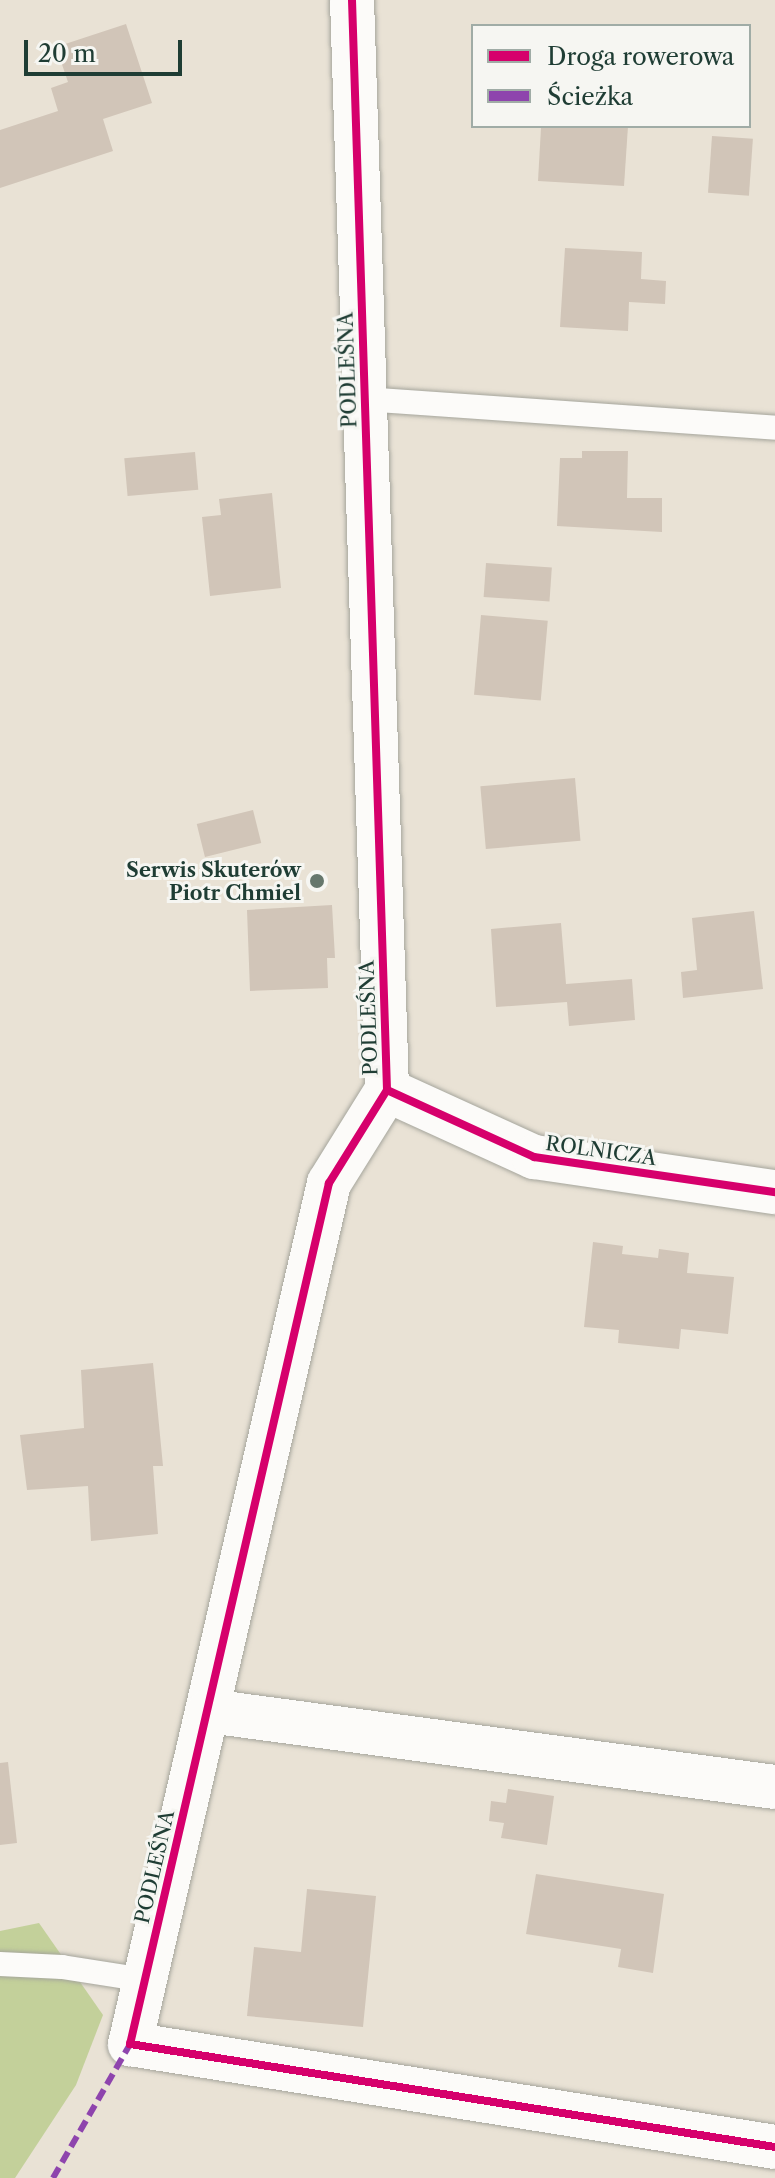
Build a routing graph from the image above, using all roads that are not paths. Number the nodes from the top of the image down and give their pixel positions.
1 (352, 0) edge
2 (365, 399) junction
3 (775, 428) edge
4 (387, 1090) junction
5 (775, 1192) edge
6 (209, 1711) junction
7 (775, 1787) edge
8 (0, 1964) edge
9 (145, 1980) junction
10 (775, 2147) edge

1 - 2 street, PODLEŚNA
2 - 3 lane
2 - 4 street, PODLEŚNA
4 - 5 street, ROLNICZA
4 - 6 street, PODLEŚNA
6 - 7 street
6 - 9 street, PODLEŚNA
8 - 9 lane
9 - 10 street, PODLEŚNA

